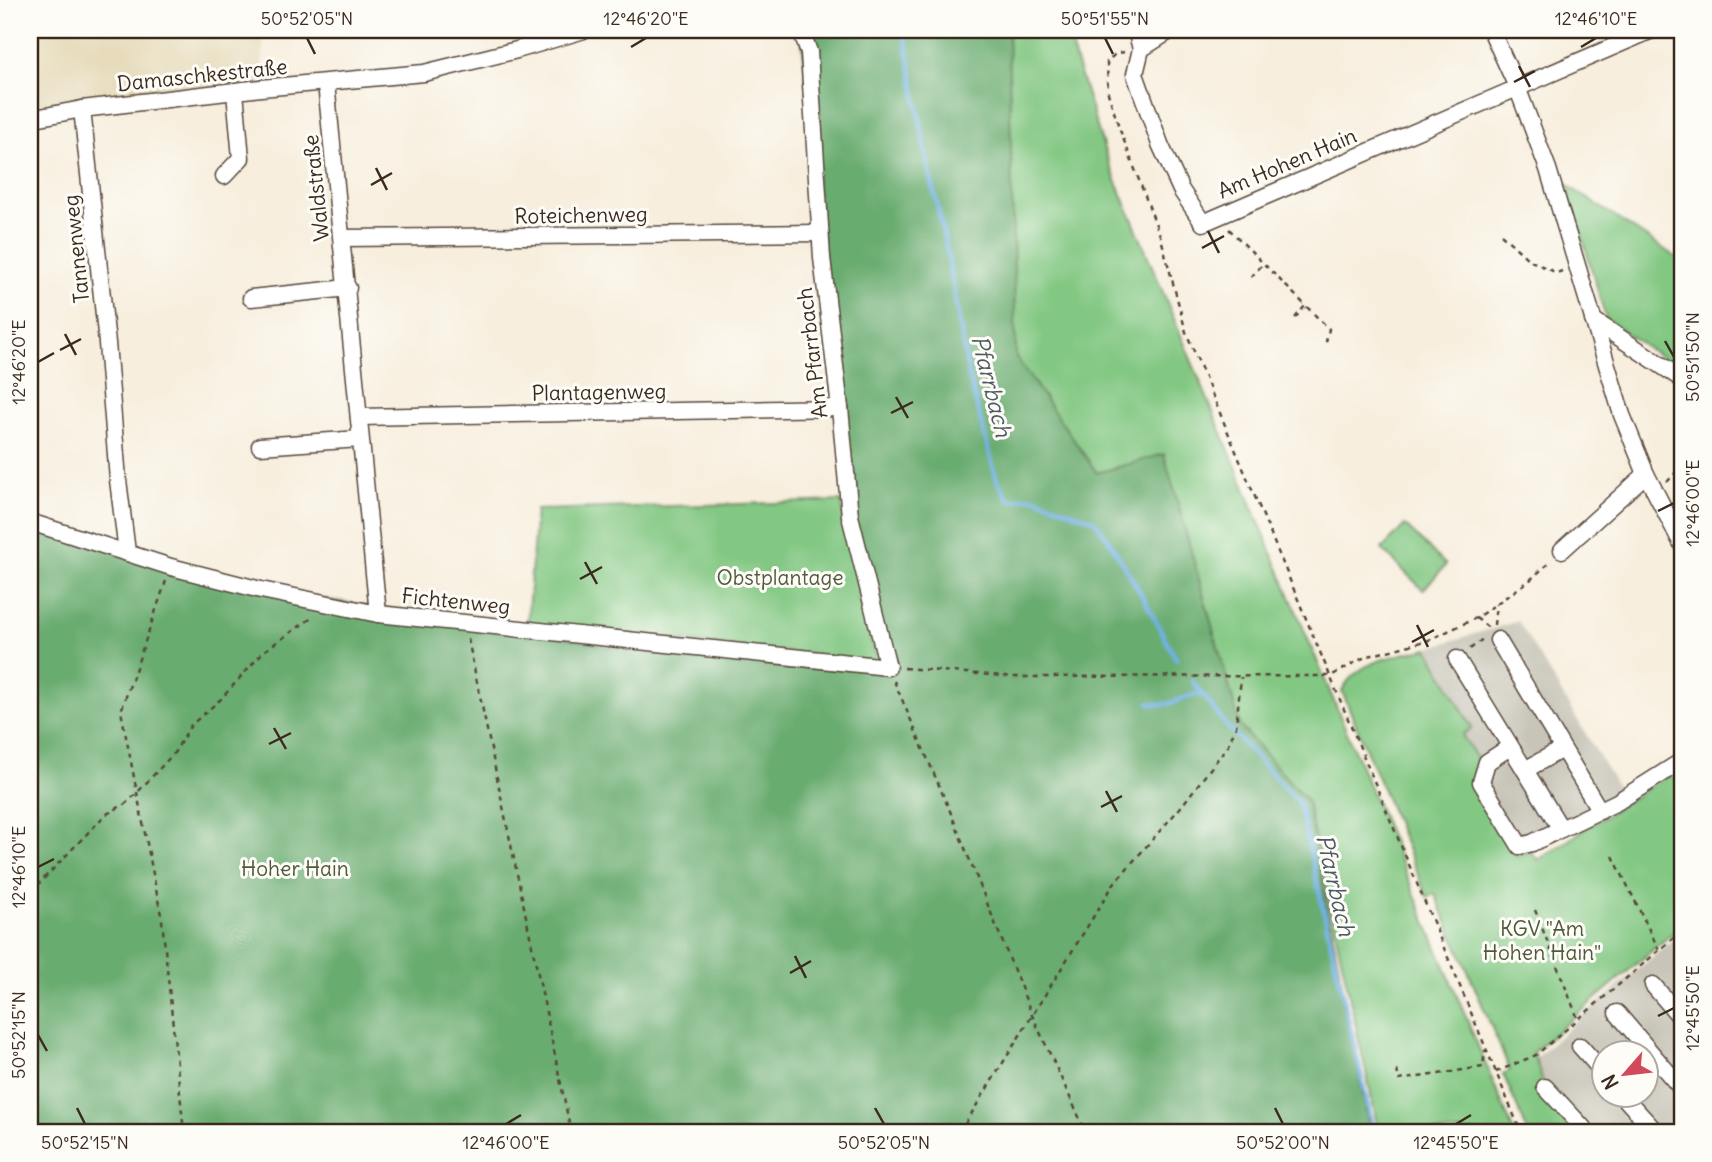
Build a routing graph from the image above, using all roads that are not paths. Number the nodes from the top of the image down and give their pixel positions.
1 (584, 30) edge
2 (801, 30) edge
3 (1136, 30) edge
4 (1171, 30) edge
5 (1491, 30) edge
6 (1651, 30) edge
7 (1620, 35) edge
8 (1141, 49) junction
9 (326, 83) junction
10 (1517, 88) junction
11 (235, 92) junction
12 (82, 109) junction
13 (30, 119) edge
14 (224, 176) dead end
15 (821, 233) junction
16 (342, 238) junction
17 (348, 288) junction
18 (251, 298) dead end
19 (1593, 320) junction
20 (1682, 379) edge
21 (840, 408) junction
22 (359, 417) junction
23 (360, 439) junction
24 (260, 446) dead end
25 (1646, 474) junction
26 (30, 522) edge
27 (1682, 542) edge
28 (1562, 550) road end
29 (127, 552) junction
30 (378, 614) junction
31 (1498, 640) dead end
32 (1457, 659) dead end
33 (888, 667) joint
34 (1510, 747) junction
35 (1562, 748) junction
36 (1682, 761) edge
37 (1525, 771) junction
38 (1600, 811) junction
39 (1561, 829) junction
40 (1653, 985) dead end
41 (1618, 1013) dead end
42 (1682, 1019) edge
43 (1580, 1046) dead end
44 (1590, 1057) edge
45 (1545, 1087) dead end
46 (1682, 1089) edge
47 (1636, 1110) edge
48 (1587, 1132) edge
49 (1656, 1132) edge

1 - 9 street, Damaschkestraße
2 - 15 street, Am Pfarrbach
3 - 8 street
4 - 8 street
5 - 10 street
6 - 7 street, Am Hohen Hain
7 - 10 street, Am Hohen Hain
8 - 10 street, Am Hohen Hain
9 - 11 street, Damaschkestraße
9 - 16 street, Waldstraße
10 - 19 street
11 - 12 street, Damaschkestraße
11 - 14 street
12 - 13 street, Damaschkestraße
12 - 29 street, Tannenweg
15 - 16 street, Roteichenweg
15 - 21 street, Am Pfarrbach
16 - 17 street, Waldstraße
17 - 18 street
17 - 22 street, Waldstraße
19 - 20 street
19 - 25 street
21 - 22 street, Plantagenweg
21 - 33 street, Am Pfarrbach
22 - 23 street, Waldstraße
23 - 24 street
23 - 30 street, Waldstraße
25 - 27 street
25 - 28 street
26 - 29 street, Fichtenweg
29 - 30 street, Fichtenweg
30 - 33 street, Fichtenweg
31 - 35 street
32 - 34 street
34 - 37 street
34 - 39 street
35 - 37 street
35 - 38 street
36 - 38 street
37 - 39 street
38 - 39 street
40 - 42 street
41 - 46 street
43 - 44 street
45 - 48 street
47 - 49 street

